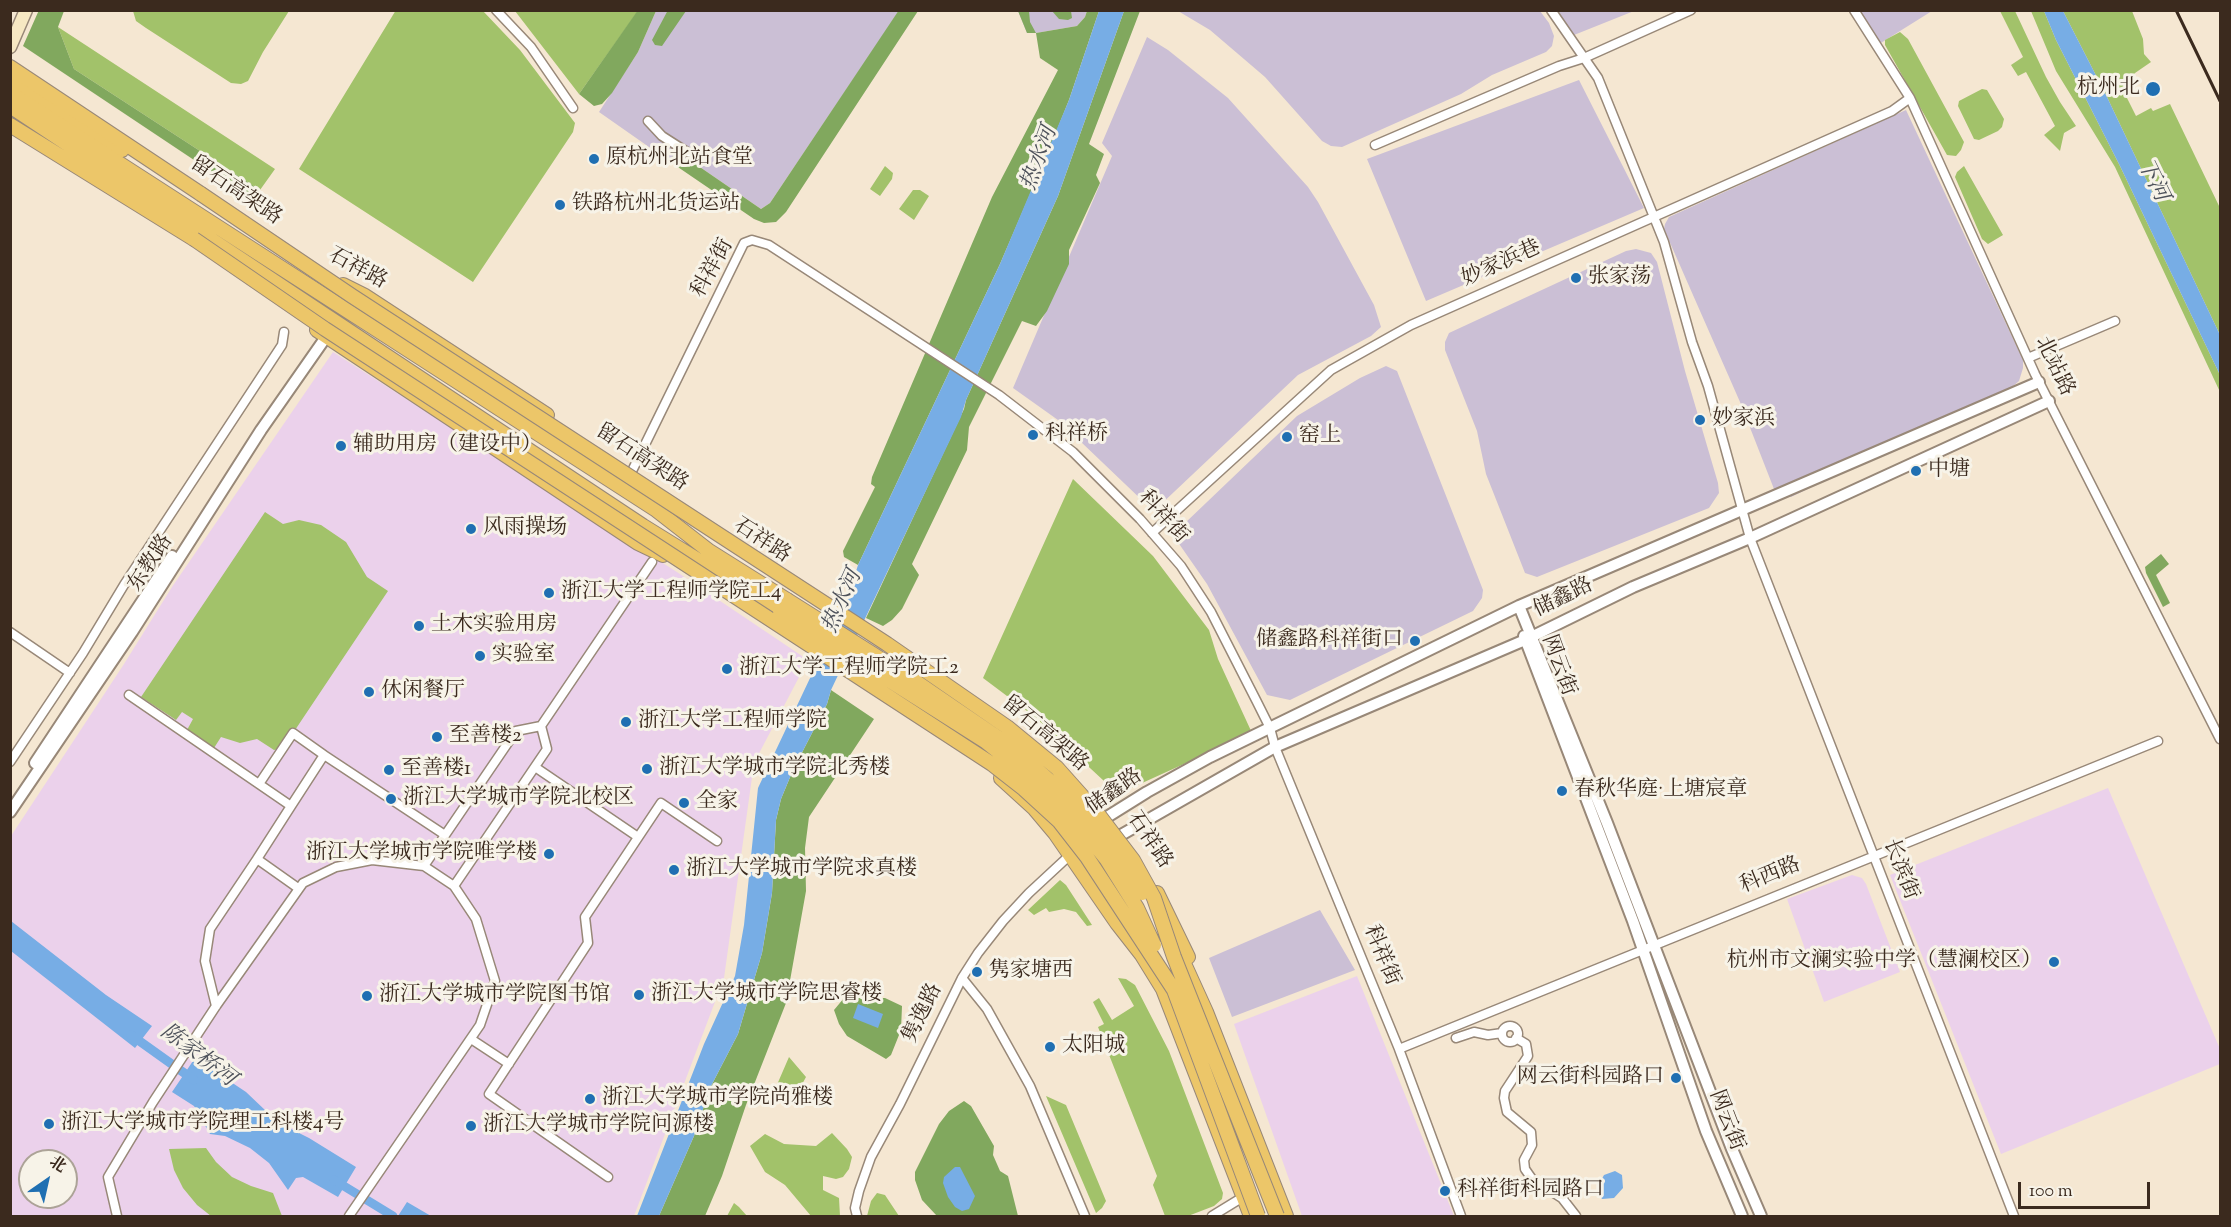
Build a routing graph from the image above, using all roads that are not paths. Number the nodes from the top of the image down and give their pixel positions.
1 (26, 10) edge
2 (496, 10) edge
3 (1551, 10) edge
4 (1691, 10) edge
5 (1854, 10) edge
6 (10, 46) edge
7 (1584, 58) junction
8 (10, 67) edge
9 (10, 78) edge
10 (10, 93) edge
11 (1910, 98) junction
12 (10, 106) edge
13 (573, 108) dead end
14 (648, 121) dead end
15 (10, 126) edge
16 (1376, 145) dead end
17 (702, 156) dead end
18 (1654, 217) junction
19 (209, 229) junction
20 (319, 293) junction
21 (2115, 321) dead end
22 (339, 326) junction
23 (284, 332) dead end
24 (324, 336) junction
25 (2028, 358) junction
26 (494, 380) junction
27 (2039, 382) junction
28 (2049, 401) junction
29 (549, 416) junction
30 (482, 441) junction
31 (524, 468) junction
32 (632, 471) junction
33 (655, 509) junction
34 (1741, 510) junction
35 (643, 526) junction
36 (1152, 533) junction
37 (1750, 538) junction
38 (652, 562) dead end
39 (784, 606) junction
40 (1519, 606) junction
41 (10, 632) edge
42 (1529, 638) junction
43 (70, 673) junction
44 (129, 695) dead end
45 (541, 726) junction
46 (1270, 728) junction
47 (2220, 739) edge
48 (2158, 741) dead end
49 (1275, 747) junction
50 (324, 755) junction
51 (10, 762) edge
52 (535, 767) junction
53 (259, 784) junction
54 (10, 800) edge
55 (291, 806) junction
56 (10, 812) edge
57 (1107, 817) junction
58 (445, 835) junction
59 (1121, 835) junction
60 (638, 837) junction
61 (717, 842) dead end
62 (1070, 855) junction
63 (1874, 855) junction
64 (257, 859) junction
65 (424, 866) junction
66 (454, 886) junction
67 (298, 888) junction
68 (1154, 898) junction
69 (1648, 946) junction
70 (1174, 957) junction
71 (963, 978) junction
72 (1174, 990) junction
73 (216, 1006) junction
74 (1456, 1038) dead end
75 (471, 1039) junction
76 (1399, 1049) junction
77 (509, 1064) junction
78 (608, 1177) dead end
79 (1243, 1197) junction
80 (117, 1216) edge
81 (349, 1216) edge
82 (857, 1216) edge
83 (1085, 1216) edge
84 (1212, 1216) edge
85 (1251, 1216) edge
86 (1258, 1216) edge
87 (1277, 1216) edge
88 (1288, 1216) edge
89 (1461, 1216) edge
90 (1576, 1216) edge
91 (1742, 1216) edge
92 (1761, 1216) edge
93 (2014, 1216) edge

1 - 6 main road
2 - 13 street
3 - 7 street, 长滨街
4 - 7 street
5 - 11 street, 北站路
7 - 16 street
7 - 18 street, 长滨街
8 - 68 main road, 留石高架路, bridge
9 - 26 main road, 石祥路
10 - 19 main road, 留石高架路
11 - 18 street, 妙家浜巷
11 - 25 street, 北站路
12 - 19 main road, 留石高架路
14 - 17 street
15 - 24 main road
15 - 72 main road, 留石高架路, bridge
18 - 34 street, 长滨街
18 - 36 street, 妙家浜巷
19 - 20 main road, 留石高架路
19 - 22 main road, 留石高架路
20 - 26 main road
20 - 33 main road, 留石高架路
21 - 25 street
22 - 30 main road
22 - 35 main road, 留石高架路
23 - 43 street
24 - 30 main road
24 - 54 street, 东教路
24 - 56 street, 东教路
25 - 27 street, 北站路
26 - 29 main road, 石祥路
27 - 28 street, 北站路
27 - 34 street, 储鑫路
28 - 37 street, 储鑫路
28 - 47 street, 北站路
29 - 32 main road, 石祥路
29 - 33 main road
30 - 31 main road
31 - 35 main road
31 - 62 main road, bridge
32 - 36 street, 科祥街
32 - 57 main road, 石祥路, bridge
33 - 39 main road, 留石高架路
34 - 37 street, 长滨街
34 - 40 street, 储鑫路
35 - 39 main road, 留石高架路
36 - 46 street, 科祥街
37 - 42 street, 储鑫路
37 - 63 street, 长滨街
38 - 45 street
39 - 70 main road, 留石高架路, bridge
39 - 72 main road, 留石高架路, bridge
40 - 42 street, 网云街
40 - 46 street, 储鑫路
41 - 43 street
42 - 49 street, 储鑫路
42 - 69 street, 网云街
43 - 51 street
44 - 53 street
45 - 52 street
45 - 58 street
46 - 49 street, 科祥街
46 - 57 street, 储鑫路
48 - 63 street, 科西路
49 - 59 street, 储鑫路
49 - 76 street, 科祥街
50 - 53 street
50 - 55 street
50 - 58 street
52 - 60 street
52 - 66 street
53 - 55 street
55 - 64 street
57 - 59 main road, 石祥路
57 - 62 street, 储鑫路
58 - 65 street
59 - 62 street, 储鑫路
59 - 88 main road, 石祥路
60 - 61 street
60 - 77 street
62 - 71 street, 隽逸路
62 - 79 main road
63 - 69 street, 科西路
63 - 93 street, 长滨街
64 - 67 street
64 - 73 street
65 - 66 street
65 - 67 street
66 - 75 street
67 - 73 street
68 - 70 main road, 留石高架路, bridge
68 - 88 main road, bridge
69 - 76 street, 科西路
69 - 91 street, 网云街
69 - 92 street, 网云街
70 - 87 main road, 留石高架路, bridge
71 - 82 street, 隽逸路
71 - 83 street
72 - 86 main road, 留石高架路, bridge
73 - 80 street
74 - 90 street
75 - 77 street
75 - 81 street
76 - 89 street, 科祥街
77 - 78 street
79 - 84 street
79 - 85 main road

